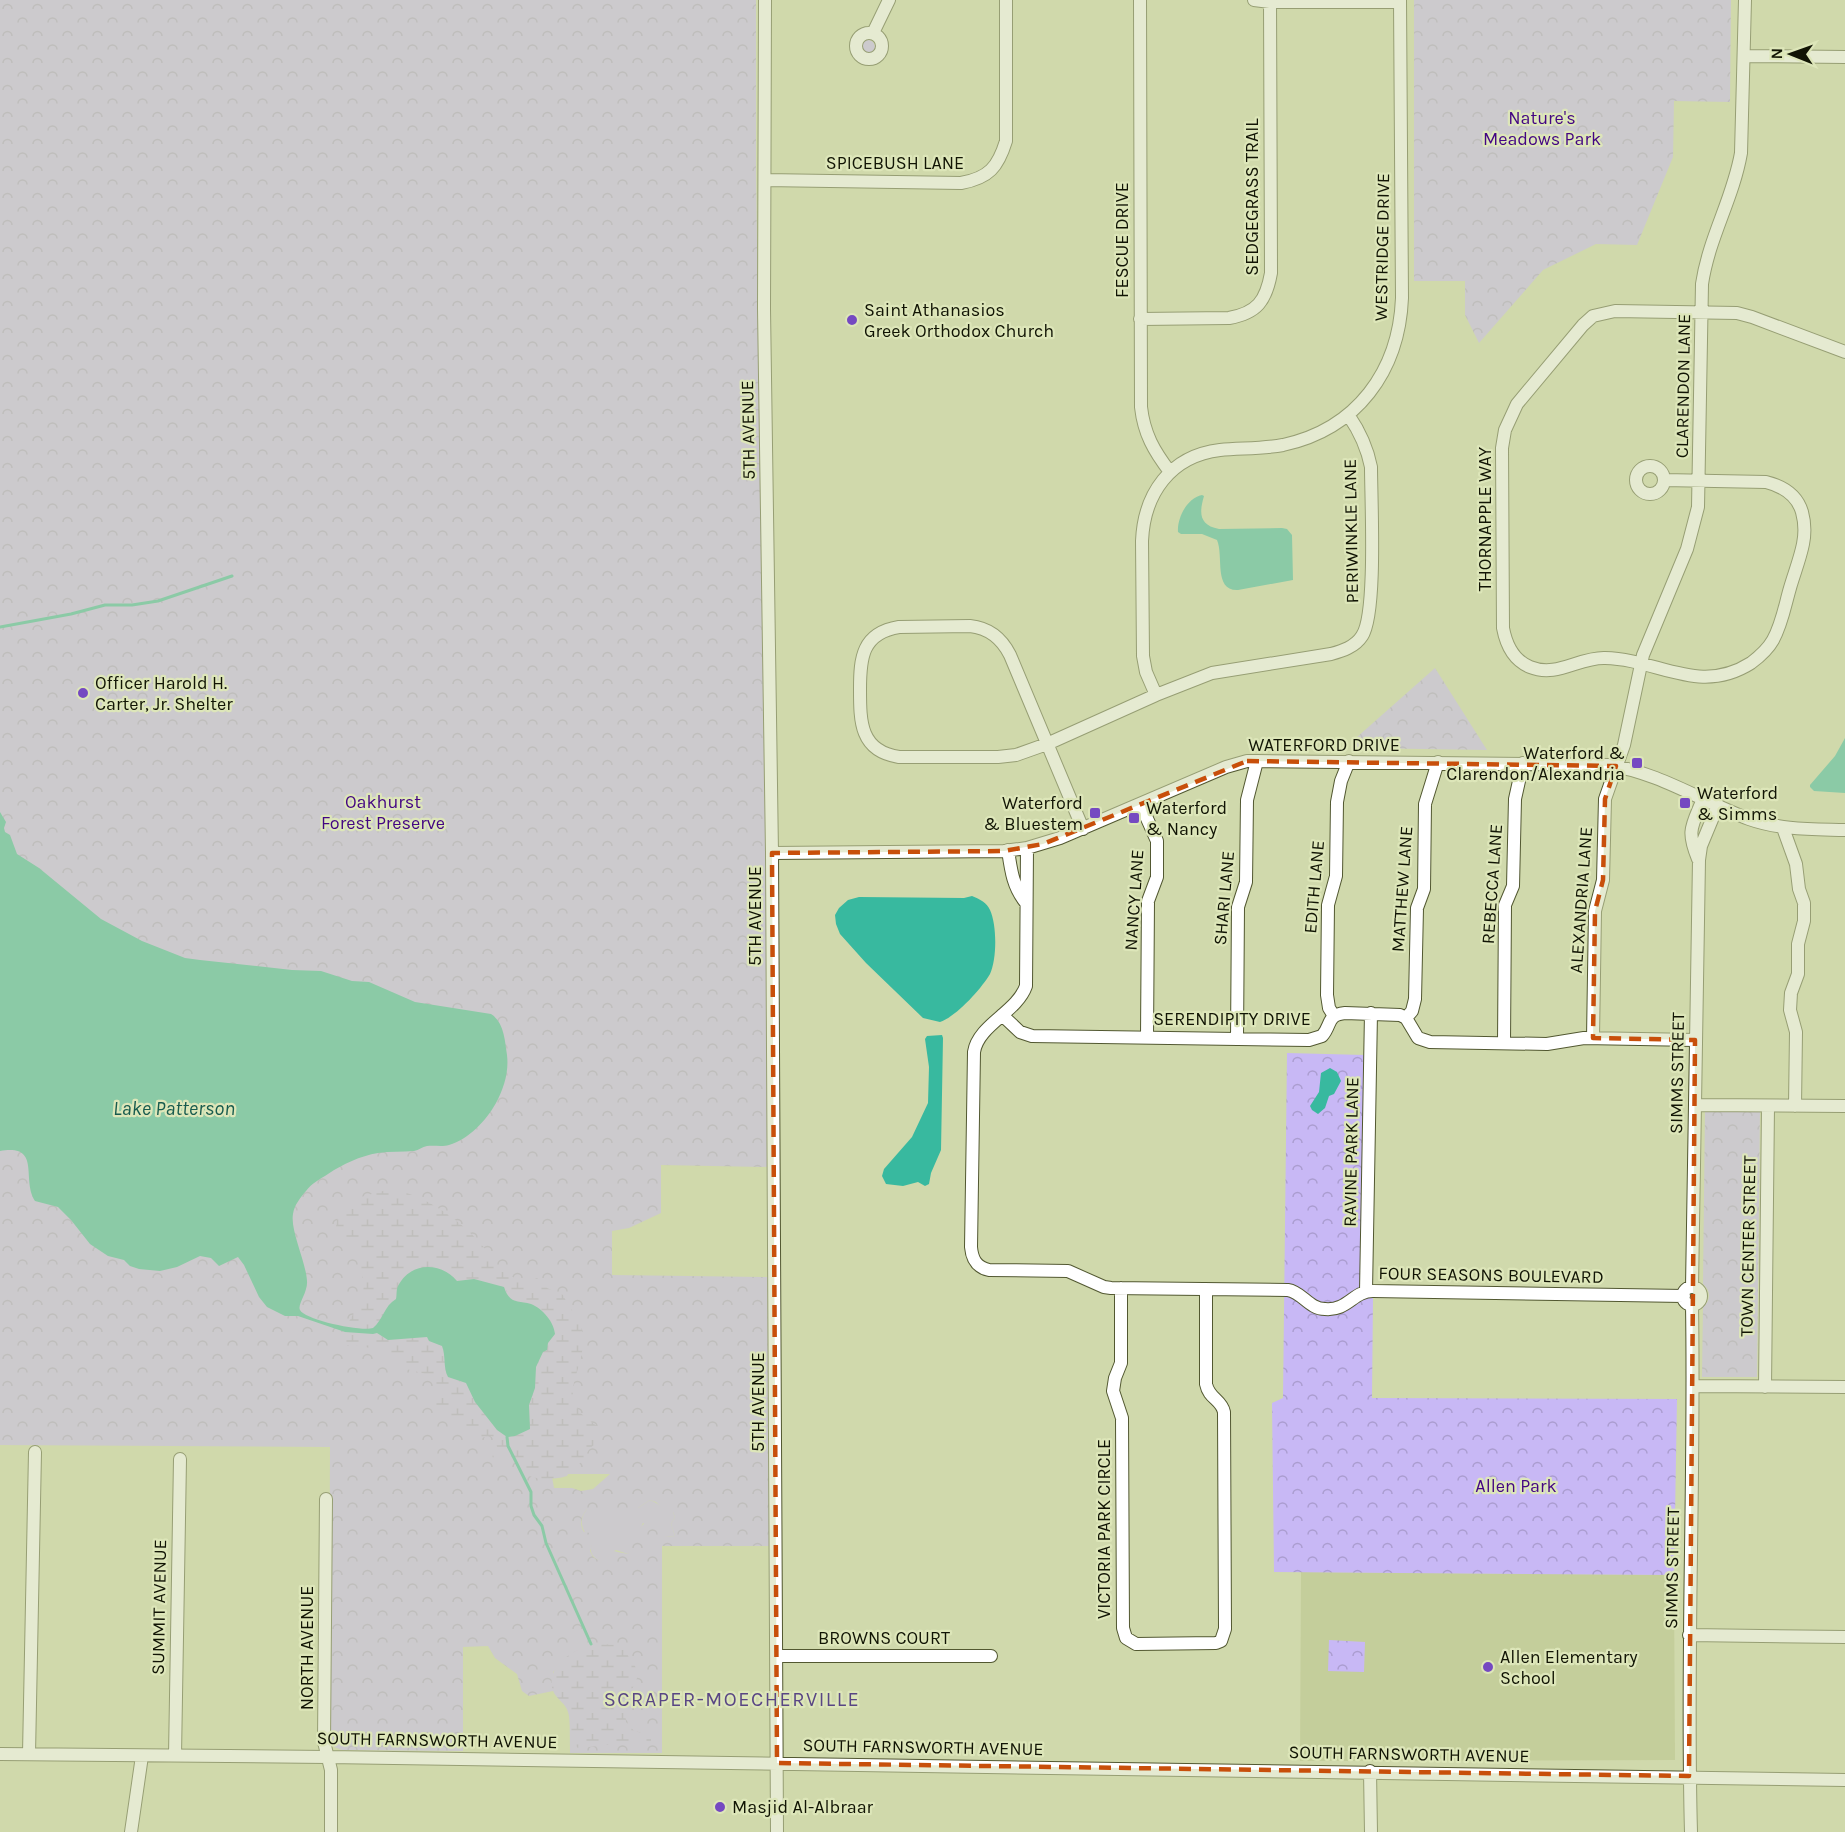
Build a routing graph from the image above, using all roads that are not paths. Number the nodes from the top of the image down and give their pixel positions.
1 (765, 0) edge
2 (889, 0) edge
3 (1006, 0) edge
4 (1140, 0) edge
5 (1254, 0) edge
6 (1745, 0) edge
7 (1270, 1) edge
8 (1400, 1) edge
9 (873, 33) dead end
10 (1744, 56) junction
11 (1845, 57) edge
12 (765, 180) junction
13 (1702, 311) junction
14 (1140, 319) junction
15 (1845, 352) edge
16 (1349, 416) junction
17 (1170, 472) junction
18 (1664, 480) dead end
19 (1699, 482) junction
20 (1641, 664) junction
21 (1156, 695) junction
22 (1047, 744) junction
23 (1257, 760) junction
24 (1349, 761) junction
25 (1438, 762) junction
26 (1523, 764) junction
27 (1616, 766) junction
28 (1703, 799) junction
29 (1141, 805) junction
30 (1718, 805) junction
31 (1783, 828) junction
32 (1083, 829) junction
33 (1845, 830) edge
34 (1027, 848) junction
35 (1008, 850) junction
36 (772, 852) junction
37 (1699, 860) junction
38 (1026, 903) junction
39 (1371, 1013) junction
40 (1002, 1015) junction
41 (1334, 1016) junction
42 (1406, 1018) junction
43 (1147, 1038) junction
44 (1593, 1038) junction
45 (1237, 1039) junction
46 (1695, 1040) junction
47 (1504, 1044) junction
48 (1695, 1105) junction
49 (1767, 1106) junction
50 (1795, 1106) junction
51 (1845, 1106) edge
52 (1121, 1288) junction
53 (1206, 1289) junction
54 (1366, 1291) junction
55 (1689, 1296) junction
56 (1693, 1386) junction
57 (1765, 1387) junction
58 (1845, 1387) edge
59 (35, 1452) dead end
60 (180, 1459) dead end
61 (326, 1499) dead end
62 (1689, 1635) junction
63 (1845, 1637) edge
64 (777, 1656) junction
65 (991, 1656) dead end
66 (0, 1754) edge
67 (29, 1754) junction
68 (142, 1756) junction
69 (175, 1756) junction
70 (328, 1757) junction
71 (777, 1763) junction
72 (1370, 1771) junction
73 (1689, 1776) junction
74 (1845, 1780) edge
75 (131, 1832) edge
76 (331, 1832) edge
77 (777, 1832) edge
78 (1371, 1832) edge
79 (1691, 1832) edge

1 - 12 street, 5TH AVENUE
2 - 9 street
3 - 12 street, SPICEBUSH LANE
4 - 14 street, FESCUE DRIVE
5 - 7 street
6 - 10 street, CLARENDON LANE
7 - 8 street
7 - 14 street, SEDGEGRASS TRAIL
8 - 16 street, WESTRIDGE DRIVE
10 - 11 street
10 - 13 street, CLARENDON LANE
12 - 36 street, 5TH AVENUE
13 - 15 street, THORNAPPLE WAY
13 - 19 street, CLARENDON LANE
13 - 20 street, THORNAPPLE WAY
14 - 17 street, FESCUE DRIVE
16 - 17 street, WESTRIDGE DRIVE
16 - 21 street, PERIWINKLE LANE
17 - 21 street, WESTRIDGE DRIVE
18 - 19 street
19 - 20 street, CLARENDON LANE
19 - 20 street, THORNAPPLE WAY
20 - 27 street, CLARENDON LANE
21 - 22 street, PERIWINKLE LANE
22 - 22 street
22 - 32 street
23 - 24 street, WATERFORD DRIVE
23 - 29 street, WATERFORD DRIVE
23 - 45 street, SHARI LANE
24 - 25 street, WATERFORD DRIVE
24 - 41 street, EDITH LANE
25 - 26 street, WATERFORD DRIVE
25 - 42 street, MATTHEW LANE
26 - 27 street, WATERFORD DRIVE
26 - 47 street, REBECCA LANE
27 - 28 street, WATERFORD DRIVE
27 - 44 street, ALEXANDRIA LANE
28 - 30 street, WATERFORD DRIVE
28 - 37 street, SIMMS STREET
29 - 32 street, WATERFORD DRIVE
29 - 43 street, NANCY LANE
30 - 31 street, WATERFORD DRIVE
30 - 37 street, SIMMS STREET
31 - 33 street, WATERFORD DRIVE
31 - 50 street
32 - 34 street, WATERFORD DRIVE
34 - 35 street, WATERFORD DRIVE
34 - 38 street, FOUR SEASONS BOULEVARD
35 - 36 street, WATERFORD DRIVE
35 - 38 street, FOUR SEASONS BOULEVARD
36 - 64 street, 5TH AVENUE
37 - 46 street, SIMMS STREET
38 - 40 street, FOUR SEASONS BOULEVARD
39 - 41 street, SERENDIPITY DRIVE
39 - 42 street, SERENDIPITY DRIVE
39 - 54 street, RAVINE PARK LANE
40 - 43 street, SERENDIPITY DRIVE
40 - 52 street, FOUR SEASONS BOULEVARD
41 - 45 street, SERENDIPITY DRIVE
42 - 47 street
43 - 45 street, SERENDIPITY DRIVE
44 - 46 street
44 - 47 street
46 - 48 street, SIMMS STREET
48 - 49 street
48 - 55 street, SIMMS STREET
49 - 50 street
49 - 57 street, TOWN CENTER STREET
50 - 51 street
52 - 53 street, FOUR SEASONS BOULEVARD
52 - 53 street, VICTORIA PARK CIRCLE
53 - 54 street, FOUR SEASONS BOULEVARD
54 - 55 street, FOUR SEASONS BOULEVARD
55 - 56 street, SIMMS STREET
56 - 57 street
56 - 62 street, SIMMS STREET
57 - 58 street
59 - 67 street
60 - 69 street, SUMMIT AVENUE
61 - 70 street, NORTH AVENUE
62 - 63 street
62 - 73 street, SIMMS STREET
64 - 65 street, BROWNS COURT
64 - 71 street, 5TH AVENUE
66 - 67 street, SOUTH FARNSWORTH AVENUE
67 - 68 street, SOUTH FARNSWORTH AVENUE
68 - 69 street, SOUTH FARNSWORTH AVENUE
68 - 75 street
69 - 70 street, SOUTH FARNSWORTH AVENUE
70 - 71 street, SOUTH FARNSWORTH AVENUE
70 - 76 street, NORTH AVENUE
71 - 72 street, SOUTH FARNSWORTH AVENUE
71 - 77 street, 5TH AVENUE
72 - 73 street, SOUTH FARNSWORTH AVENUE
72 - 78 street
73 - 74 street, SOUTH FARNSWORTH AVENUE
73 - 79 street, SIMMS STREET

